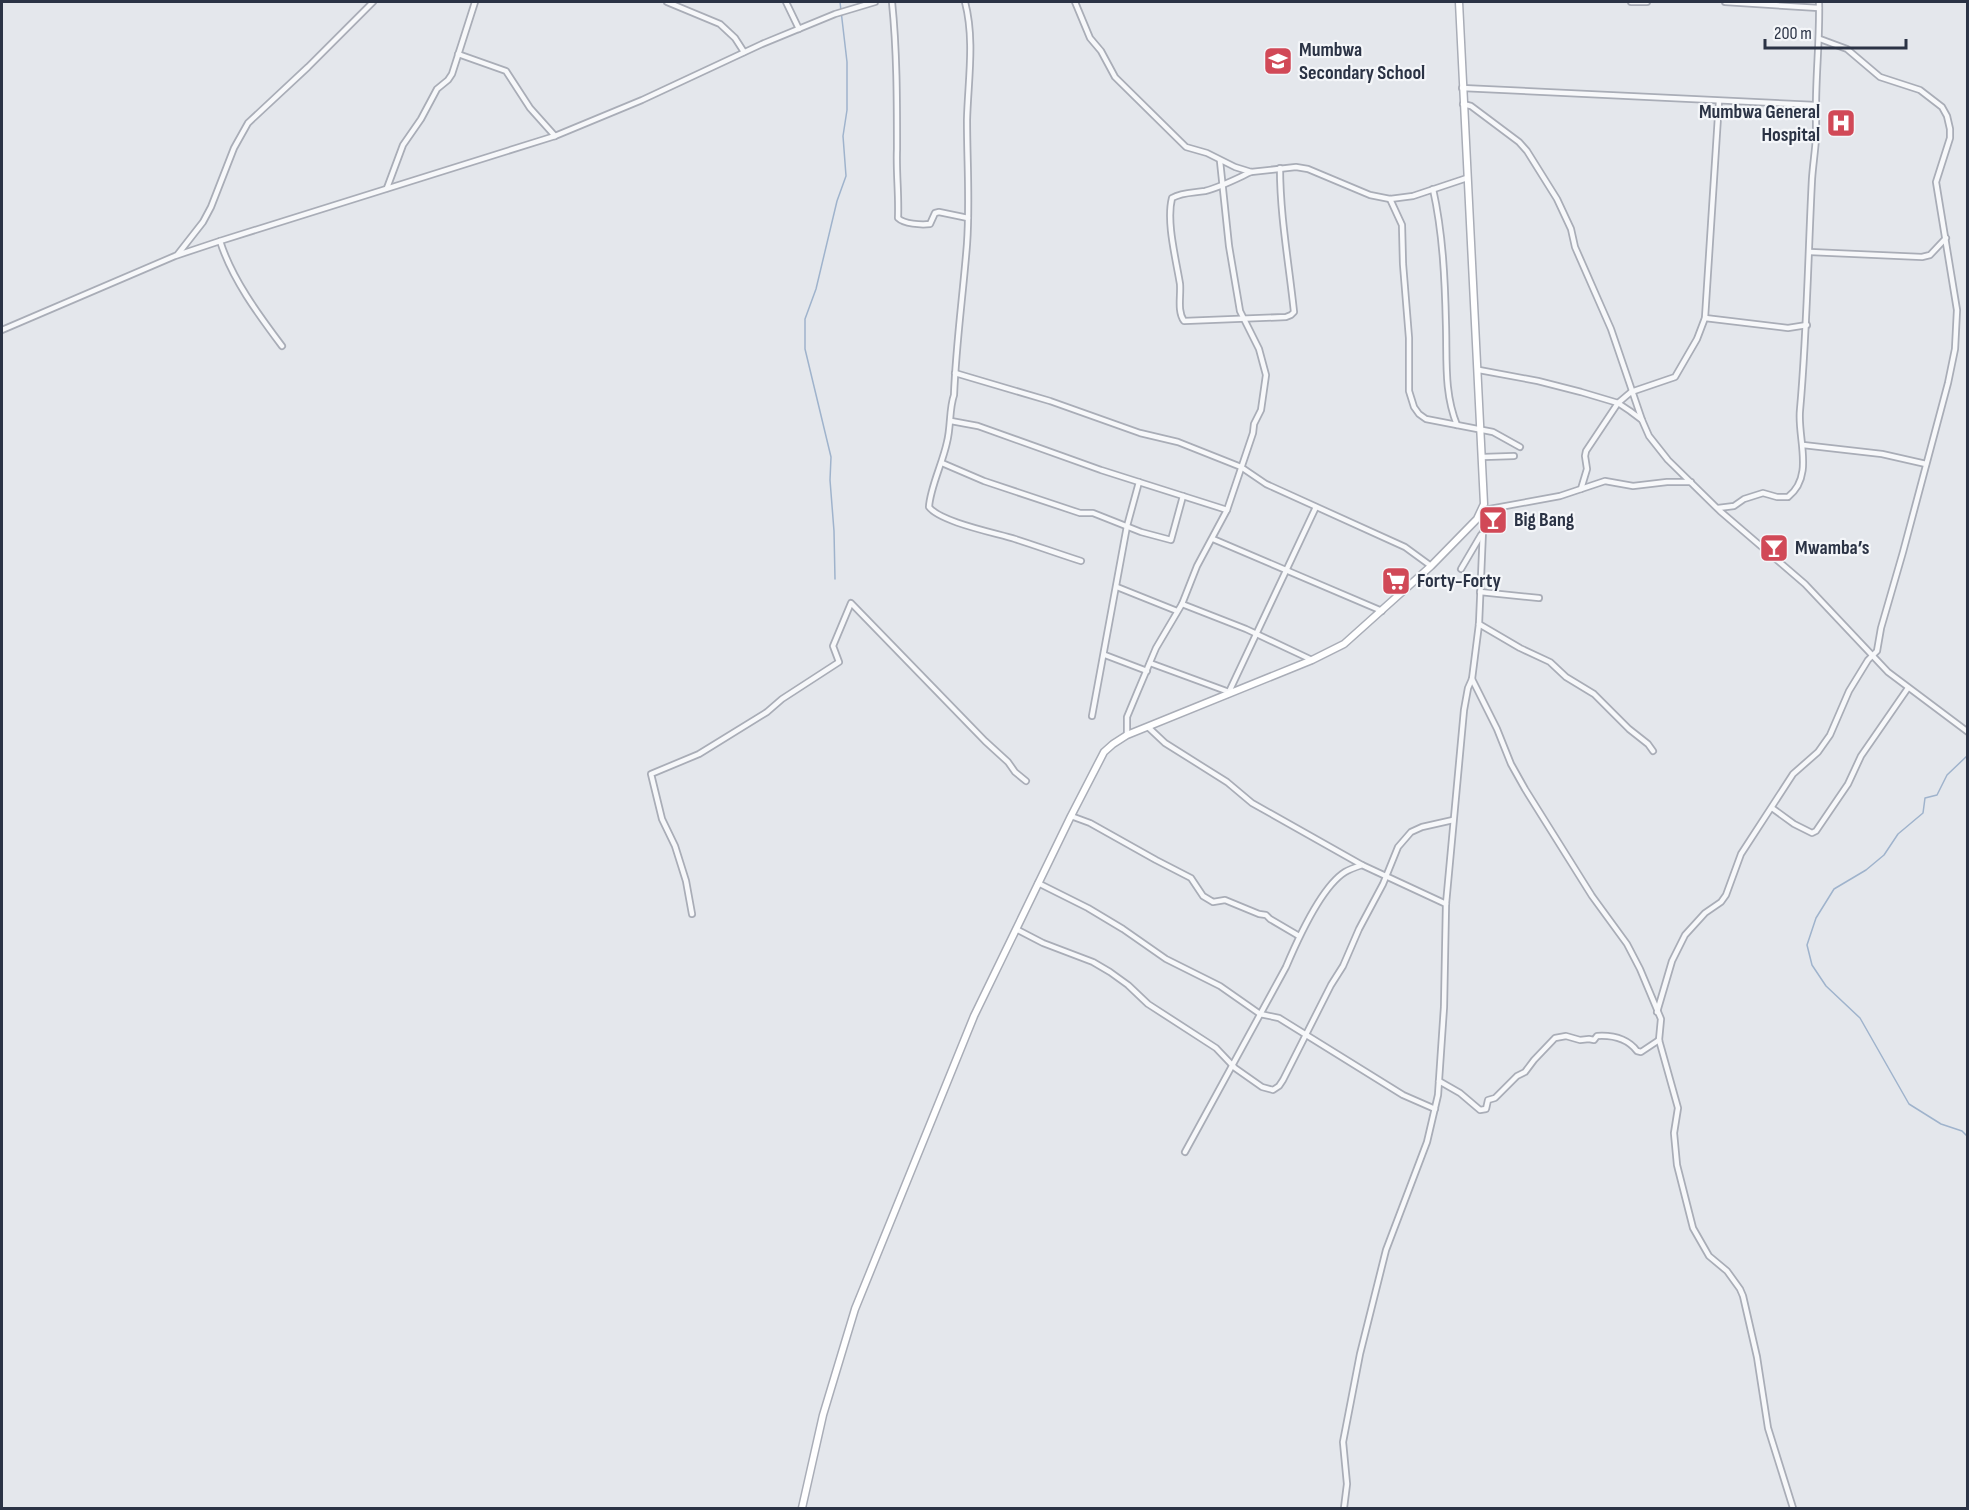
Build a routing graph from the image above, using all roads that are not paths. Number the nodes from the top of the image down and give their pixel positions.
1 (373, 2) edge
2 (475, 2) edge
3 (667, 2) edge
4 (786, 2) edge
5 (875, 2) edge
6 (892, 2) edge
7 (965, 2) edge
8 (1075, 2) edge
9 (1459, 2) edge
10 (1631, 2) edge
11 (1647, 2) edge
12 (1725, 2) edge
13 (1819, 4) edge
14 (799, 29) junction
15 (1820, 39) junction
16 (744, 52) junction
17 (458, 54) junction
18 (1462, 88) junction
19 (1719, 101) junction
20 (1463, 104) junction
21 (1816, 105) junction
22 (555, 136) junction
23 (1220, 160) junction
24 (1280, 168) junction
25 (1251, 172) junction
26 (1467, 178) junction
27 (1223, 185) junction
28 (387, 188) junction
29 (1433, 189) junction
30 (1390, 199) junction
31 (968, 218) junction
32 (1946, 238) junction
33 (220, 241) junction
34 (1810, 252) junction
35 (175, 256) junction
36 (1705, 318) junction
37 (1245, 319) junction
38 (1807, 325) junction
39 (2, 330) edge
40 (282, 346) dead end
41 (1479, 370) junction
42 (955, 373) junction
43 (1631, 392) junction
44 (1618, 403) junction
45 (1642, 420) junction
46 (951, 421) junction
47 (1457, 425) junction
48 (1481, 429) junction
49 (1803, 445) junction
50 (1520, 447) dead end
51 (1514, 456) dead end
52 (1483, 457) junction
53 (942, 463) junction
54 (1926, 464) junction
55 (1240, 466) junction
56 (1139, 482) junction
57 (1691, 482) junction
58 (1581, 489) junction
59 (1183, 496) junction
60 (1316, 507) junction
61 (1484, 507) junction
62 (1718, 508) junction
63 (1227, 510) junction
64 (1127, 526) junction
65 (1483, 533) junction
66 (1213, 539) junction
67 (1081, 561) dead end
68 (1431, 566) junction
69 (1461, 569) dead end
70 (1286, 571) junction
71 (1117, 587) junction
72 (1480, 592) junction
73 (1539, 598) dead end
74 (1182, 604) junction
75 (1177, 611) junction
76 (1382, 611) junction
77 (1479, 624) junction
78 (1257, 633) junction
79 (1105, 655) junction
80 (1873, 655) junction
81 (1312, 660) junction
82 (1150, 663) junction
83 (1147, 671) junction
84 (1472, 679) junction
85 (1908, 688) junction
86 (1228, 694) junction
87 (1092, 716) dead end
88 (1148, 727) junction
89 (1968, 732) edge
90 (1127, 735) junction
91 (1653, 751) dead end
92 (1026, 781) dead end
93 (1772, 808) junction
94 (1071, 816) junction
95 (1453, 820) junction
96 (1362, 865) junction
97 (1386, 877) junction
98 (1038, 883) junction
99 (1446, 904) junction
100 (692, 914) dead end
101 (1016, 929) junction
102 (1299, 936) junction
103 (1658, 1012) junction
104 (1260, 1014) junction
105 (1306, 1035) junction
106 (1659, 1040) junction
107 (1234, 1066) junction
108 (1439, 1081) junction
109 (1435, 1109) junction
110 (1185, 1152) dead end
111 (802, 1509) edge
112 (1344, 1509) edge
113 (1794, 1509) edge

1 - 35 street
2 - 17 street
3 - 16 street
4 - 14 street
5 - 14 street
6 - 31 street
7 - 31 street
8 - 23 street
9 - 18 street
10 - 11 street
12 - 13 street
13 - 15 street
14 - 16 street
15 - 21 street
15 - 32 street
16 - 22 street
17 - 22 street
17 - 28 street
18 - 19 street
18 - 20 street
19 - 21 street
19 - 36 street
20 - 26 street
20 - 43 street
21 - 34 street
22 - 28 street
23 - 25 street
23 - 27 street
24 - 25 street
24 - 30 street
24 - 37 street
25 - 27 street
26 - 29 street
26 - 41 street
27 - 37 street
27 - 37 street
28 - 33 street
29 - 30 street
29 - 47 street
30 - 47 street
31 - 42 street
32 - 34 street
32 - 54 street
33 - 35 street
33 - 40 street
34 - 38 street
35 - 39 street
36 - 38 street
36 - 43 street
37 - 55 street
38 - 49 street
41 - 44 street
41 - 48 street
42 - 46 street
42 - 55 street
43 - 44 street
43 - 45 street
44 - 45 street
44 - 58 street
45 - 57 street
46 - 53 street
46 - 56 street
47 - 48 street
48 - 50 street
48 - 52 street
49 - 54 street
49 - 62 street
51 - 52 street
52 - 61 street
53 - 64 street
53 - 67 street
54 - 80 street
55 - 60 street
55 - 63 street
56 - 59 street
56 - 64 street
57 - 58 street
57 - 62 street
58 - 61 street
59 - 63 street
59 - 64 street
60 - 68 street
60 - 70 street
61 - 65 street
61 - 68 street
62 - 80 street
63 - 66 street
64 - 71 street
65 - 69 street
65 - 72 street
66 - 70 street
66 - 74 street
68 - 76 street
70 - 76 street
70 - 78 street
71 - 75 street
71 - 79 street
72 - 73 street
72 - 77 street
74 - 75 street
74 - 78 street
75 - 82 street
76 - 81 street
77 - 84 street
77 - 91 street
78 - 81 street
78 - 86 street
79 - 83 street
79 - 87 street
80 - 85 street
80 - 93 street
81 - 86 street
82 - 83 street
82 - 86 street
83 - 90 street
84 - 95 street
84 - 103 street
85 - 89 street
85 - 93 street
86 - 88 street
88 - 90 street
88 - 96 street
90 - 94 street
92 - 100 street
93 - 103 street
94 - 98 street
94 - 102 street
95 - 97 street
95 - 99 street
96 - 97 street
96 - 102 street
97 - 99 street
97 - 105 street
98 - 101 street
98 - 104 street
99 - 108 street
101 - 107 street
101 - 111 street
102 - 104 street
103 - 106 street
104 - 105 street
104 - 107 street
105 - 107 street
105 - 109 street
106 - 108 street
106 - 113 street
107 - 110 street
108 - 109 street
109 - 112 street

